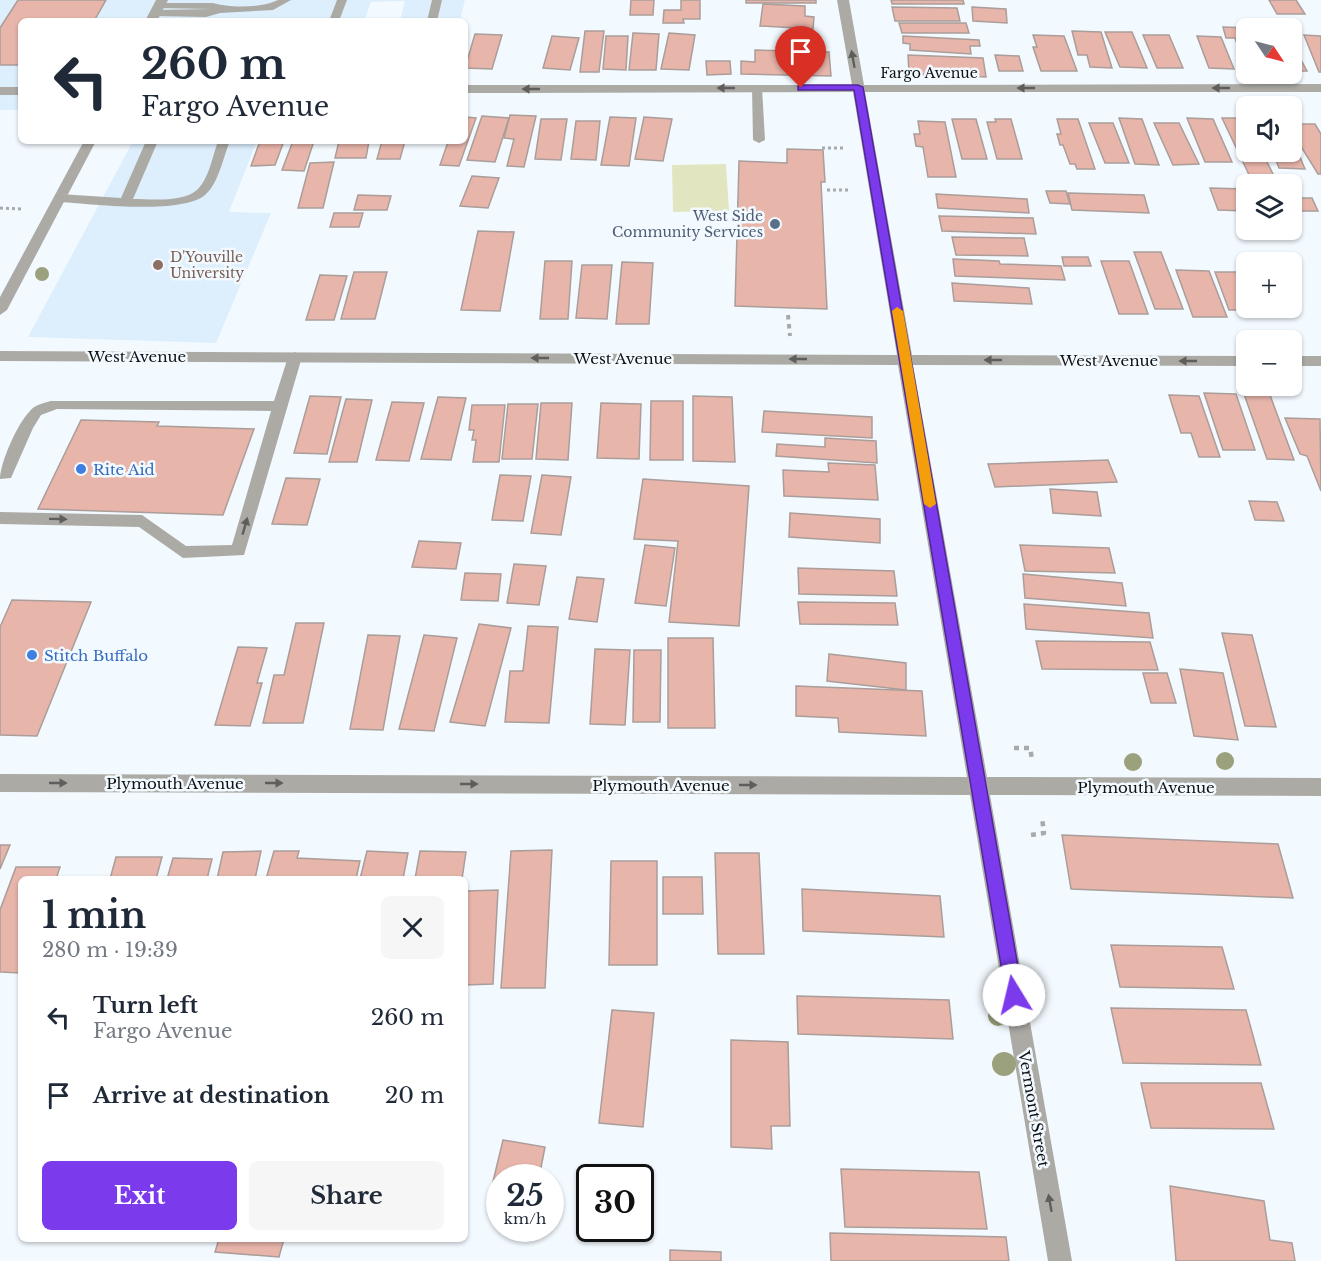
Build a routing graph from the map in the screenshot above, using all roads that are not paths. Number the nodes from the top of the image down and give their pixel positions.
1 (286, 0) edge
2 (342, 0) edge
3 (437, 0) edge
4 (843, 0) edge
5 (157, 10) edge
6 (335, 18) edge
7 (433, 18) edge
8 (858, 87) junction
9 (757, 88) junction
10 (1321, 88) edge
11 (468, 89) edge
12 (0, 91) edge
13 (18, 91) edge
14 (759, 140) dead end
15 (88, 144) edge
16 (151, 144) edge
17 (223, 144) edge
18 (60, 198) junction
19 (126, 201) junction
20 (0, 310) edge
21 (0, 356) edge
22 (295, 357) junction
23 (905, 359) junction
24 (1236, 361) edge
25 (1302, 361) edge
26 (1321, 362) edge
27 (280, 406) junction
28 (3, 474) edge
29 (0, 489) edge
30 (0, 518) edge
31 (0, 783) edge
32 (978, 786) junction
33 (1321, 787) edge
34 (1060, 1261) edge

1 - 5 lane
2 - 6 lane
3 - 7 lane
8 -> 4 street, Vermont Street
8 - 9 street, Fargo Avenue
10 -> 8 street, Fargo Avenue
8 - 23 street, Vermont Street
9 -> 11 street, Fargo Avenue
9 - 14 lane
12 - 13 street
15 - 18 street
16 - 19 lane
17 - 19 lane
18 - 19 lane
18 - 20 street
21 - 22 street, West Avenue
23 -> 22 street, West Avenue
22 - 27 lane
24 -> 23 street, West Avenue
23 - 32 street, Vermont Street
25 - 26 street
27 - 28 lane
30 -> 27 lane
28 - 29 lane
31 -> 32 street, Plymouth Avenue
32 - 33 street, Plymouth Avenue
34 -> 32 street, Vermont Street

